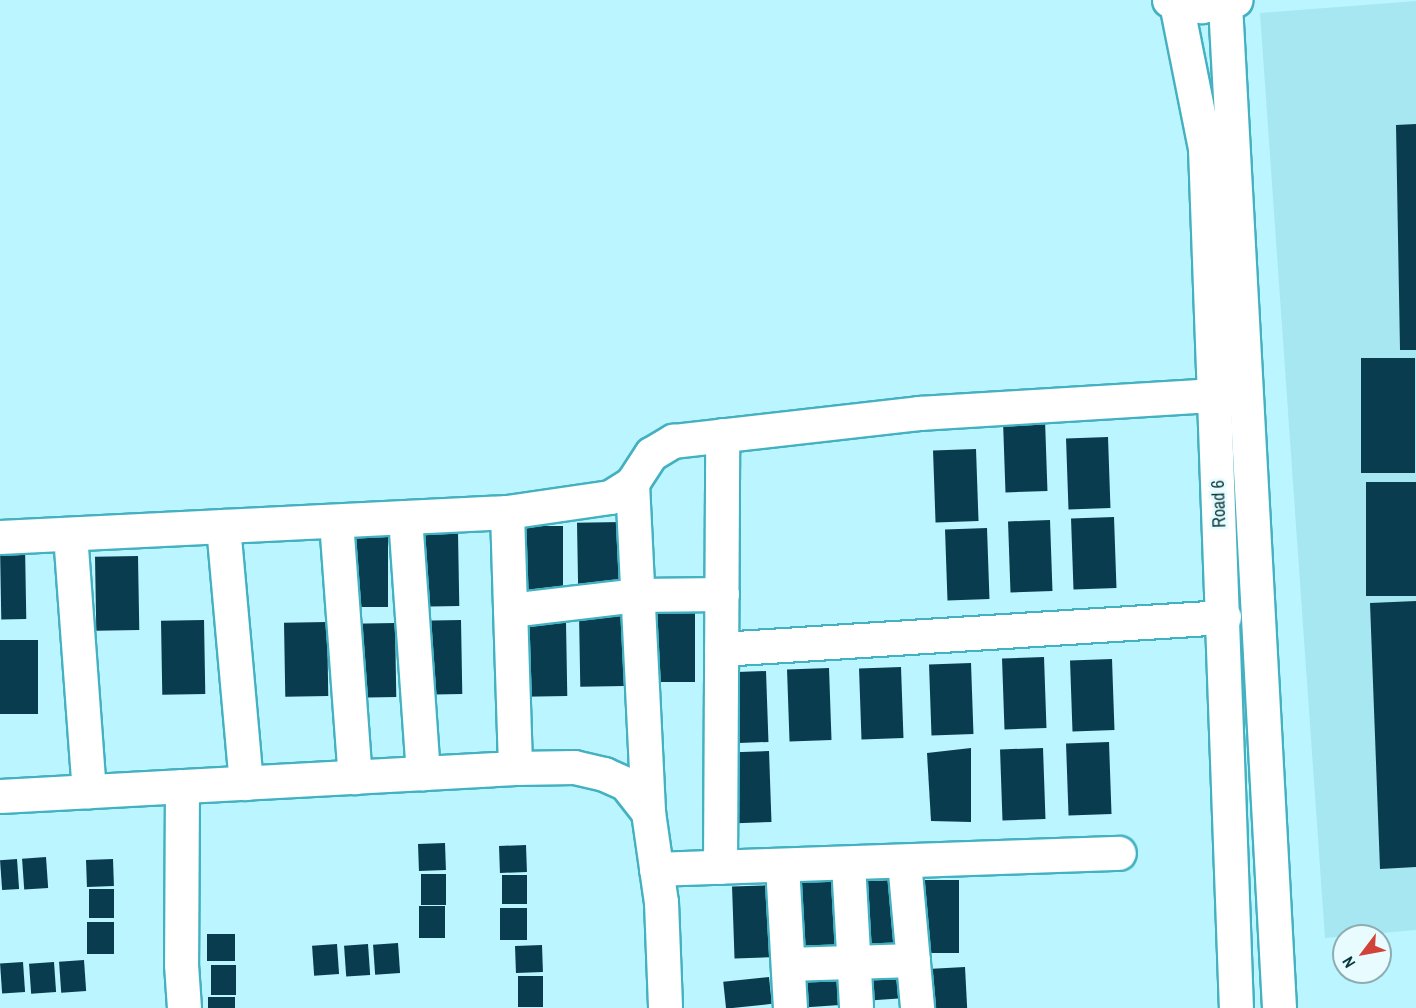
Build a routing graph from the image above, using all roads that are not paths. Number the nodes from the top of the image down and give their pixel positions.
1 (1172, 1) edge
2 (1230, 2) edge
3 (1215, 395) junction
4 (722, 435) junction
5 (632, 483) junction
6 (507, 512) junction
7 (405, 517) junction
8 (336, 520) junction
9 (223, 526) junction
10 (70, 534) junction
11 (0, 537) edge
12 (722, 594) junction
13 (638, 595) junction
14 (510, 610) junction
15 (1224, 617) junction
16 (721, 649) junction
17 (515, 768) junction
18 (423, 773) junction
19 (355, 777) junction
20 (246, 783) junction
21 (182, 786) junction
22 (89, 791) junction
23 (0, 796) edge
24 (648, 812) junction
25 (1119, 853) dead end
26 (904, 861) junction
27 (848, 863) junction
28 (782, 865) junction
29 (720, 867) junction
30 (656, 869) junction
31 (913, 960) junction
32 (854, 963) junction
33 (788, 964) junction
34 (178, 1007) edge
35 (665, 1008) edge
36 (790, 1008) edge
37 (856, 1008) edge
38 (917, 1008) edge
39 (1236, 1008) edge
40 (1279, 1008) edge

1 - 2 street
1 - 3 street, Road 6
2 - 40 street, Road 6
3 - 4 street
3 - 15 street, Road 6
4 - 5 street
4 - 12 street
5 - 6 street
5 - 13 street
6 - 7 street
6 - 14 street
7 - 8 street
7 - 18 street
8 - 9 street
8 - 19 street
9 - 10 street
9 - 20 street
10 - 11 street
10 - 22 street
12 - 13 street
12 - 16 street
13 - 14 street
13 - 24 street
14 - 17 street
15 - 16 street
15 - 39 street, Road 6
16 - 29 street
17 - 18 street
17 - 24 street
18 - 19 street
19 - 20 street
20 - 21 street
21 - 22 street
21 - 34 street
22 - 23 street
24 - 30 street
25 - 26 street
26 - 27 street
26 - 31 street
27 - 28 street
27 - 32 street
28 - 29 street
28 - 33 street
29 - 30 street
30 - 35 street
31 - 32 street
31 - 38 street
32 - 33 street
32 - 37 street
33 - 36 street

